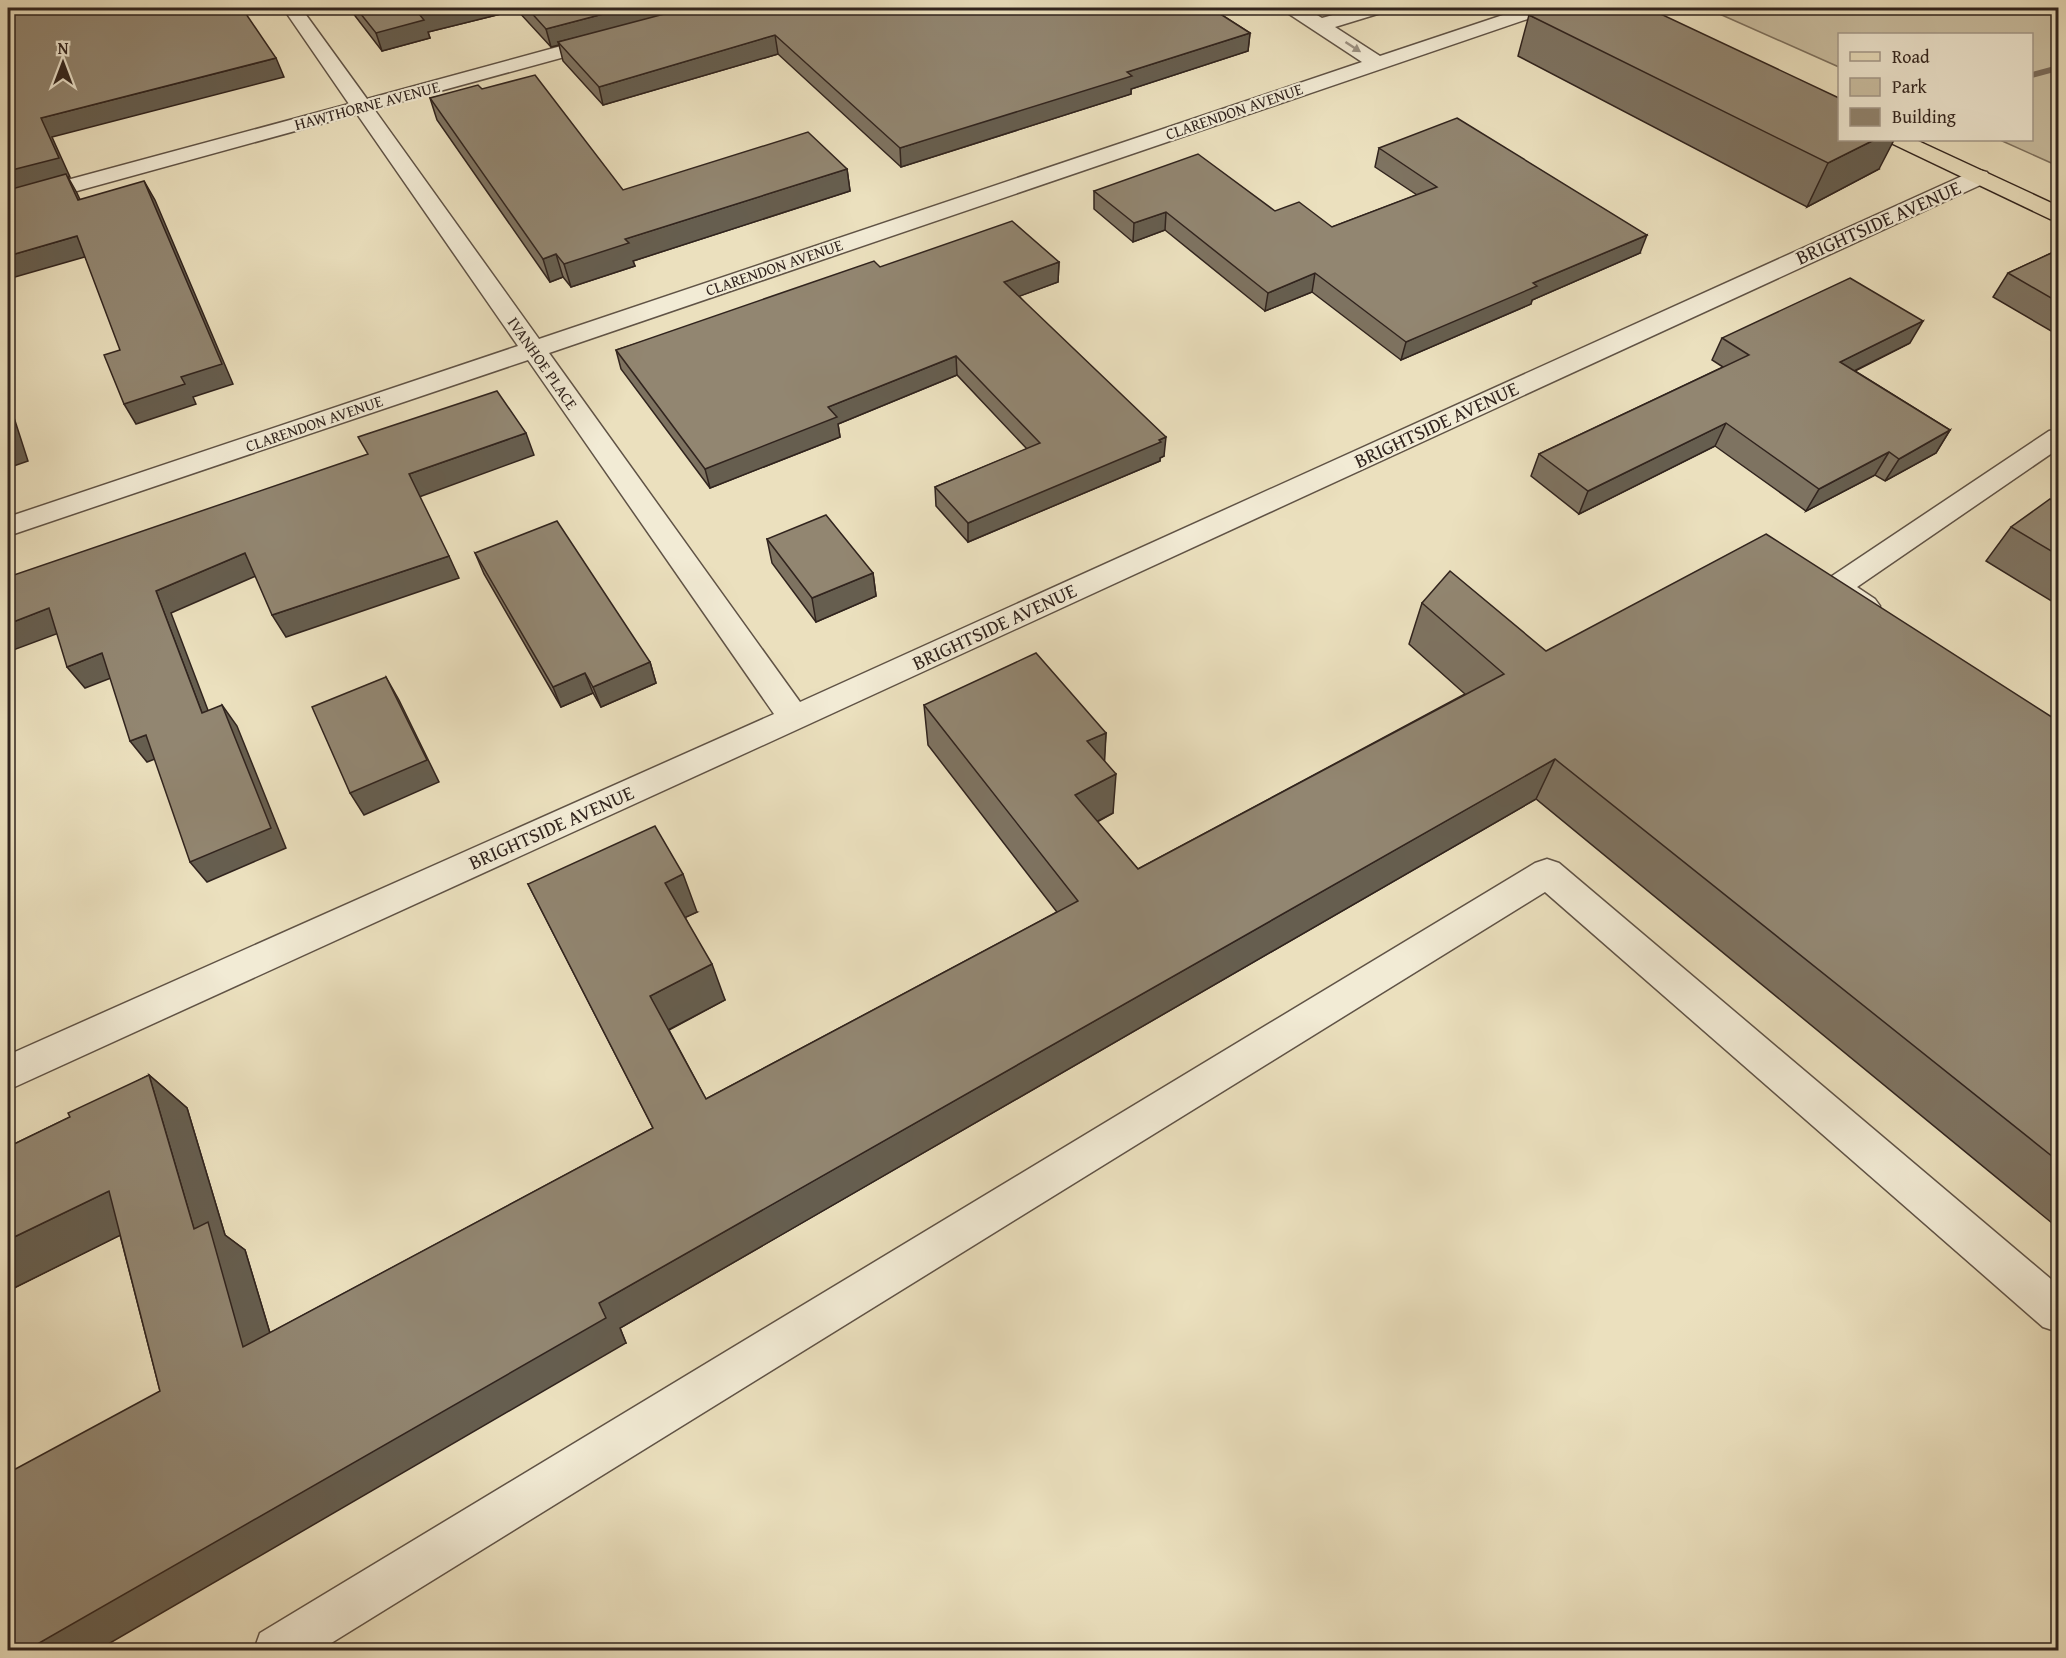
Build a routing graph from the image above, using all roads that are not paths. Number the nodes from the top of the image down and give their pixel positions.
1 (292, 8) edge
2 (1293, 8) edge
3 (1377, 8) edge
4 (1474, 8) edge
5 (1541, 8) edge
6 (1499, 22) junction
7 (1320, 25) junction
8 (623, 35) edge
9 (1377, 63) junction
10 (361, 107) junction
11 (1902, 141) edge
12 (1979, 177) junction
13 (8, 203) edge
14 (2058, 214) edge
15 (533, 348) junction
16 (2058, 437) edge
17 (8, 527) edge
18 (1884, 619) edge
19 (794, 718) junction
20 (8, 1073) edge
21 (2058, 1312) edge
22 (278, 1650) edge

1 - 10 street, IVANHOE PLACE
2 - 7 street
3 - 7 street
4 - 6 street
5 - 6 street, CLARENDON AVENUE
6 - 9 street, CLARENDON AVENUE
7 -> 9 street
8 - 10 street, HAWTHORNE AVENUE
9 - 15 street, CLARENDON AVENUE
10 - 13 street, HAWTHORNE AVENUE
10 - 15 street, IVANHOE PLACE
11 - 12 main road
12 - 14 main road
12 - 19 street, BRIGHTSIDE AVENUE
15 - 17 street, CLARENDON AVENUE
15 - 19 street, IVANHOE PLACE
16 - 18 street
19 - 20 street, BRIGHTSIDE AVENUE
21 - 22 street

